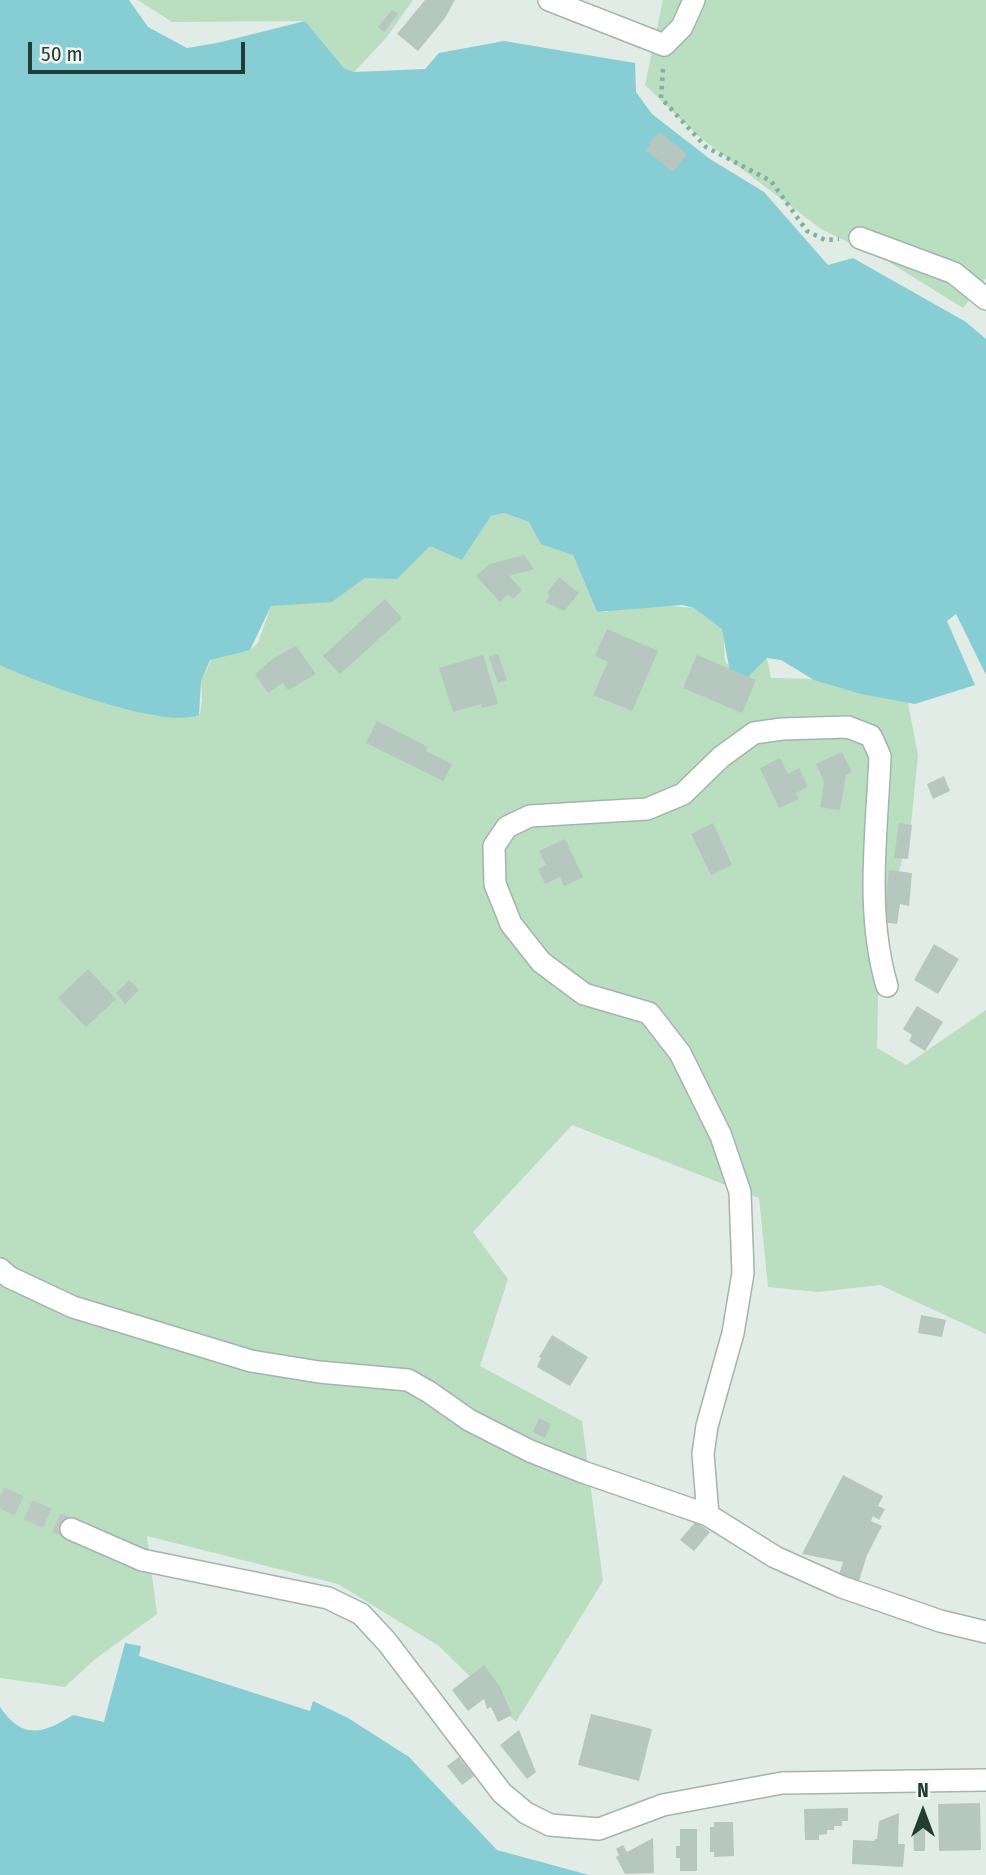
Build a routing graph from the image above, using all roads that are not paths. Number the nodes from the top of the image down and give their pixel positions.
1 (550, 0) edge
2 (694, 0) edge
3 (860, 238) road end
4 (986, 299) edge
5 (887, 986) dead end
6 (0, 1269) edge
7 (708, 1515) junction
8 (71, 1529) tunnel mouth
9 (986, 1632) edge
10 (986, 1780) edge

1 - 2 street
3 - 4 street
5 - 7 street
6 - 7 street
7 - 9 street
8 - 10 street

